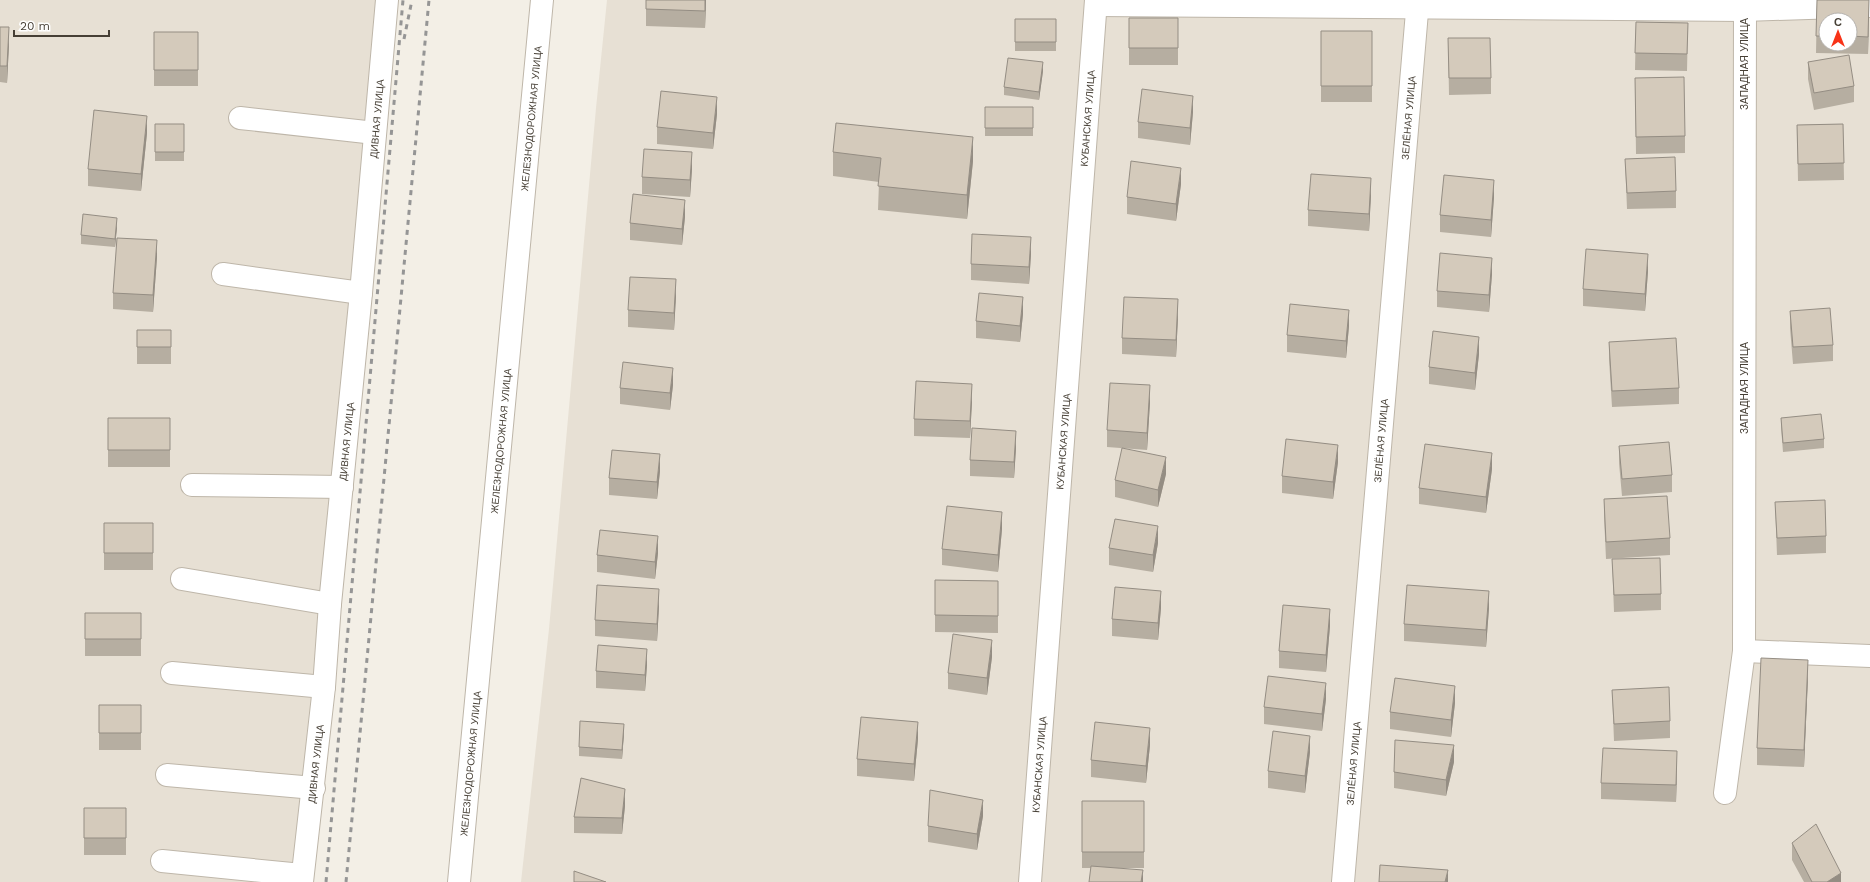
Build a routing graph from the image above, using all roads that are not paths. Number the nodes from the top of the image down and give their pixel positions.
1 (387, 0) edge
2 (542, 0) edge
3 (1096, 3) edge
4 (1418, 4) edge
5 (1744, 5) edge
6 (1870, 6) edge
7 (240, 118) dead end
8 (375, 133) junction
9 (223, 274) dead end
10 (361, 293) junction
11 (192, 485) dead end
12 (342, 487) junction
13 (182, 579) dead end
14 (330, 604) junction
15 (1744, 651) junction
16 (1870, 656) edge
17 (172, 673) dead end
18 (324, 687) junction
19 (167, 775) dead end
20 (314, 788) junction
21 (1725, 793) dead end
22 (162, 862) dead end
23 (302, 879) edge
24 (459, 882) edge
25 (1030, 882) edge
26 (1343, 882) edge

1 - 8 street, ДИВНАЯ УЛИЦА
2 - 24 street, ЖЕЛЕЗНОДОРОЖНАЯ УЛИЦА
3 - 4 street
3 - 25 street, КУБАНСКАЯ УЛИЦА
4 - 5 street
4 - 26 street, ЗЕЛЁНАЯ УЛИЦА
5 - 6 street
5 - 15 street, ЗАПАДНАЯ УЛИЦА
7 - 8 street
8 - 10 street, ДИВНАЯ УЛИЦА
9 - 10 street
10 - 12 street, ДИВНАЯ УЛИЦА
11 - 12 street
12 - 14 street, ДИВНАЯ УЛИЦА
13 - 14 street
14 - 18 street, ДИВНАЯ УЛИЦА
15 - 16 street
15 - 21 street, ЗАПАДНАЯ УЛИЦА
17 - 18 street
18 - 20 street, ДИВНАЯ УЛИЦА
19 - 20 street
20 - 23 street, ДИВНАЯ УЛИЦА
22 - 23 street

